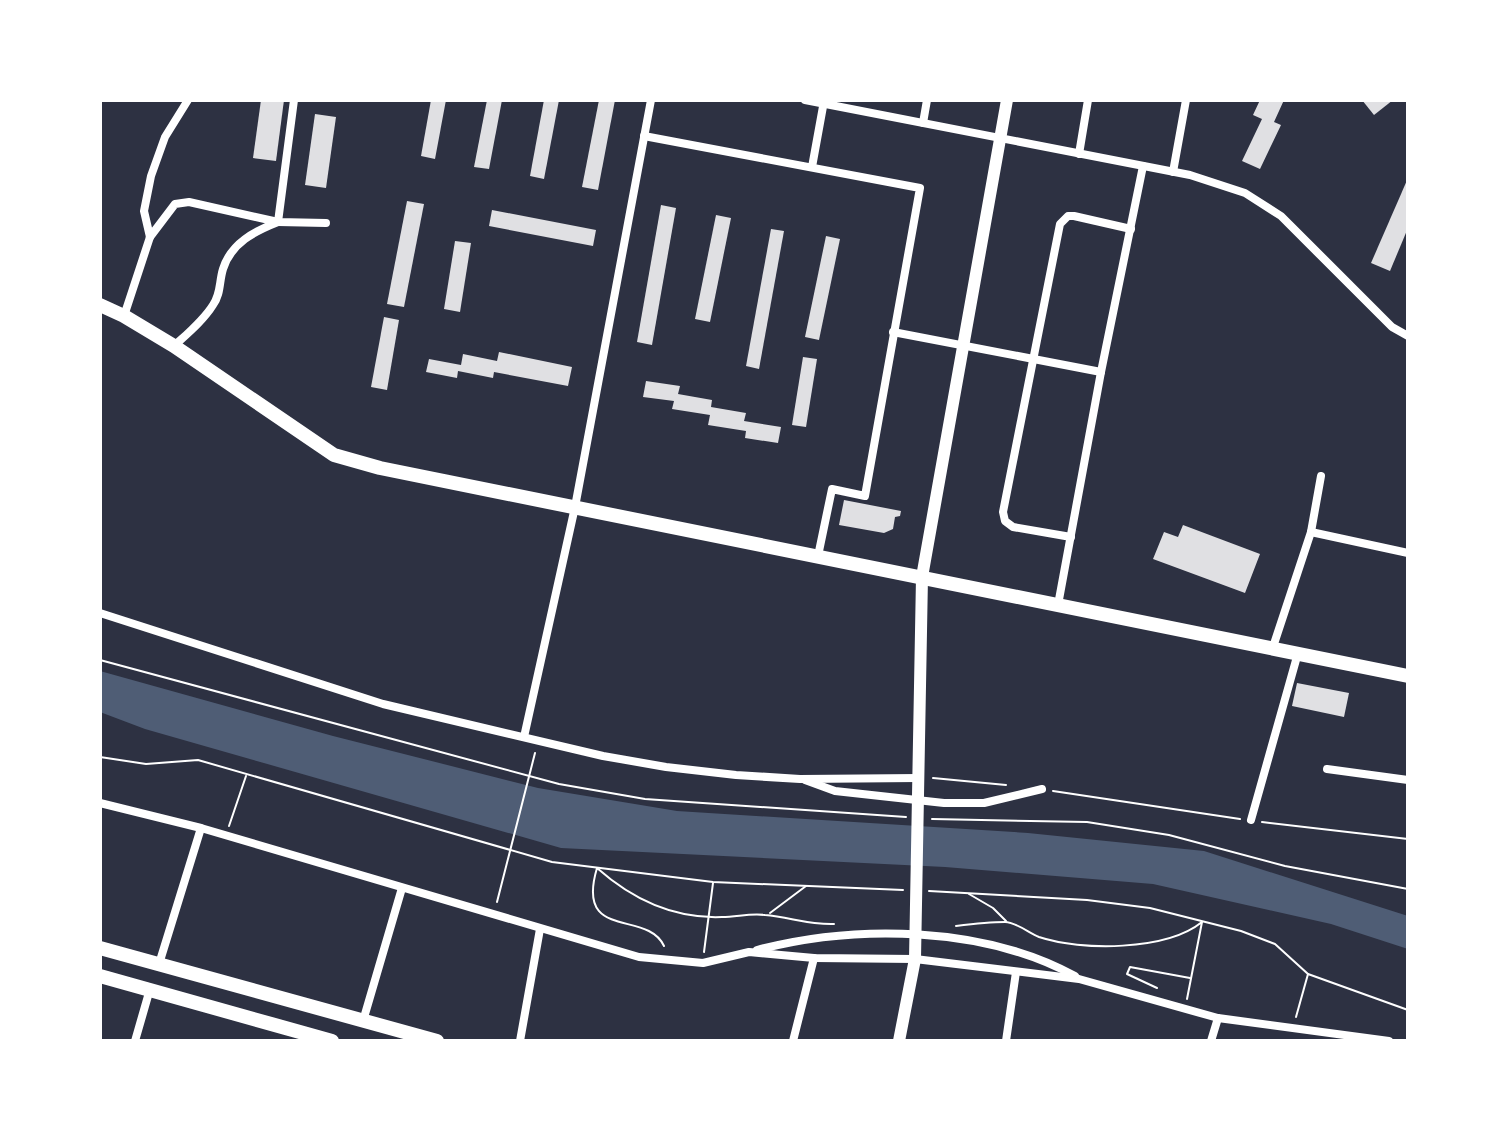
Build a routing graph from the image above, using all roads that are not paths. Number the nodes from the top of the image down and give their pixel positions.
1 (188, 100) edge
2 (294, 100) edge
3 (651, 100) edge
4 (805, 100) edge
5 (927, 100) edge
6 (1007, 100) edge
7 (1088, 100) edge
8 (1186, 100) edge
9 (824, 102) edge
10 (923, 123) junction
11 (644, 136) junction
12 (999, 140) junction
13 (1079, 154) junction
14 (1143, 166) junction
15 (812, 167) junction
16 (1173, 172) junction
17 (278, 222) junction
18 (326, 223) dead end
19 (1131, 229) junction
20 (150, 237) junction
21 (100, 305) edge
22 (124, 316) junction
23 (893, 332) junction
24 (1408, 336) edge
25 (174, 346) junction
26 (962, 346) junction
27 (1031, 359) junction
28 (1101, 372) junction
29 (1321, 476) dead end
30 (575, 507) junction
31 (1311, 532) junction
32 (1071, 537) junction
33 (1408, 553) edge
34 (818, 556) junction
35 (922, 577) junction
36 (1058, 605) junction
37 (100, 613) edge
38 (1273, 647) junction
39 (1298, 652) junction
40 (1408, 676) edge
41 (524, 737) junction
42 (1327, 769) dead end
43 (800, 779) junction
44 (1408, 780) edge
45 (919, 781) junction
46 (1042, 789) road end
47 (100, 803) edge
48 (1251, 820) road end
49 (201, 828) junction
50 (402, 888) junction
51 (540, 929) junction
52 (100, 948) edge
53 (749, 952) junction
54 (814, 958) junction
55 (915, 959) junction
56 (159, 964) junction
57 (1016, 972) junction
58 (100, 976) edge
59 (1079, 979) junction
60 (150, 989) junction
61 (1218, 1018) junction
62 (362, 1022) junction
63 (135, 1041) edge
64 (332, 1041) edge
65 (437, 1041) edge
66 (520, 1041) edge
67 (793, 1041) edge
68 (899, 1041) edge
69 (1006, 1041) edge
70 (1211, 1041) edge
71 (1389, 1041) edge

1 - 20 street
2 - 17 street
3 - 11 street
4 - 9 street
5 - 10 street
6 - 12 main road
7 - 13 street
8 - 16 street
9 - 10 street
9 - 15 street
10 - 12 street
11 - 15 street
11 - 30 street
12 - 13 street
12 - 26 main road
13 - 14 street
14 - 16 street
14 - 19 street
15 - 23 street
16 - 24 street
17 - 18 street
17 - 20 street
17 - 25 street
19 - 27 street
19 - 28 street
20 - 22 street
21 - 22 main road
22 - 25 main road
23 - 26 street
23 - 34 street
25 - 30 main road
26 - 27 street
26 - 35 main road
27 - 28 street
27 - 32 street
28 - 32 street
29 - 31 street
30 - 34 main road
30 - 41 street
31 - 33 street
31 - 38 street
32 - 36 street
34 - 35 main road
35 - 36 main road
35 - 45 main road
36 - 38 main road
37 - 41 street
38 - 39 main road
39 - 40 main road
39 - 48 street
41 - 43 street
42 - 44 street
43 - 45 street
43 - 46 street
45 - 55 main road
47 - 49 street
49 - 50 street
49 - 56 street
50 - 51 street
50 - 62 street
51 - 53 street
51 - 66 street
52 - 56 main road
53 - 54 street
53 - 59 street
54 - 55 street
54 - 67 street
55 - 57 street
55 - 68 main road
56 - 62 main road
57 - 59 street
57 - 69 street
58 - 60 main road
59 - 61 street
60 - 63 street
60 - 64 main road
61 - 70 street
61 - 71 street
62 - 65 main road

